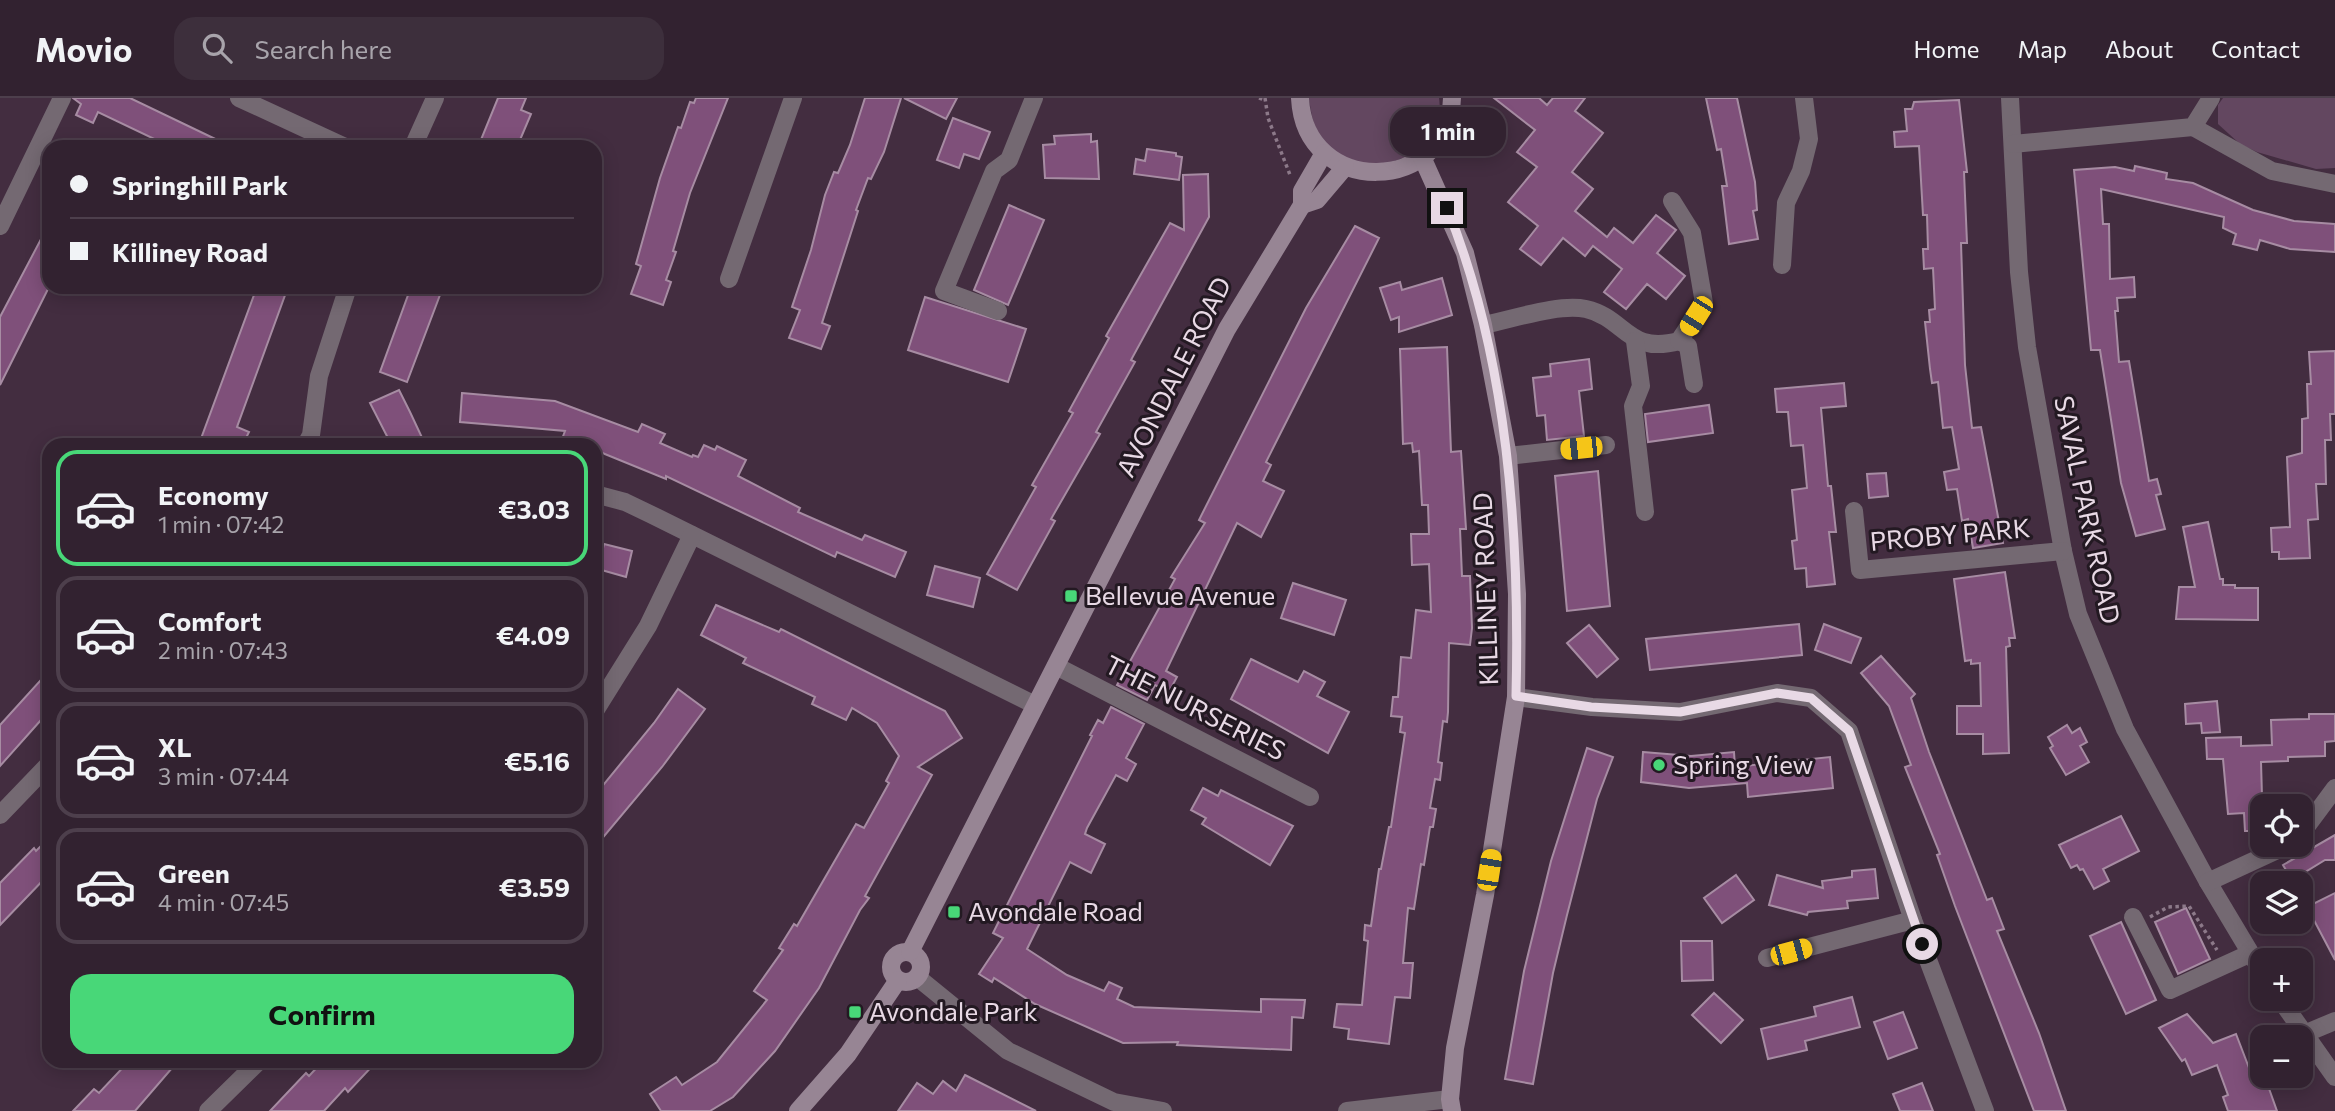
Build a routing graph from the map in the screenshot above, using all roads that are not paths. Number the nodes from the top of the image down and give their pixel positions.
1 (62, 98) edge
2 (239, 98) edge
3 (435, 98) edge
4 (793, 98) edge
5 (1034, 98) edge
6 (1300, 98) edge
7 (1452, 98) edge
8 (1804, 98) edge
9 (2010, 98) edge
10 (2211, 98) edge
11 (2193, 127) junction
12 (330, 140) edge
13 (416, 140) edge
14 (2013, 144) junction
15 (1324, 153) junction
16 (1422, 157) junction
17 (1345, 167) junction
18 (2335, 184) edge
19 (1672, 201) dead end
20 (1302, 205) junction
21 (0, 226) edge
22 (1782, 265) dead end
23 (729, 279) dead end
24 (346, 294) edge
25 (999, 311) dead end
26 (1483, 325) junction
27 (1635, 341) junction
28 (1679, 341) junction
29 (1694, 384) dead end
30 (312, 438) edge
31 (1606, 445) dead end
32 (1507, 456) junction
33 (602, 496) edge
34 (1854, 510) dead end
35 (1644, 512) dead end
36 (692, 535) junction
37 (2063, 551) junction
38 (1056, 666) junction
39 (1516, 696) junction
40 (602, 700) edge
41 (1035, 705) junction
42 (42, 771) edge
43 (2335, 788) edge
44 (1310, 797) dead end
45 (0, 815) edge
46 (2313, 818) edge
47 (2263, 857) edge
48 (2208, 883) junction
49 (1913, 920) junction
50 (2134, 921) road end
51 (910, 952) junction
52 (2249, 954) joint
53 (1767, 958) dead end
54 (906, 980) junction
55 (2335, 1021) edge
56 (2313, 1030) edge
57 (2313, 1046) edge
58 (252, 1068) edge
59 (2335, 1077) edge
60 (1451, 1105) edge
61 (1113, 1106) edge
62 (208, 1111) edge
63 (798, 1111) edge
64 (1163, 1111) edge
65 (1347, 1111) edge
66 (1985, 1111) edge

1 - 21 street
2 - 12 street
3 - 13 street
4 - 23 street
5 - 25 street
6 - 15 street
7 - 16 street
8 - 22 street
9 - 14 street, SAVAL PARK ROAD
10 - 11 street
11 - 14 street
11 - 18 street
14 - 37 street, SAVAL PARK ROAD
15 - 17 street
15 - 20 street, AVONDALE ROAD
16 - 17 street
16 - 26 street, KILLINEY ROAD
17 - 20 street, AVONDALE ROAD
19 - 28 street
20 - 38 street, AVONDALE ROAD
24 - 30 street
26 - 27 street
26 - 32 street, KILLINEY ROAD
27 - 28 street
27 - 35 street
28 - 29 street
31 - 32 street
32 - 39 street, KILLINEY ROAD
33 - 36 street
34 - 37 street, PROBY PARK
36 - 40 street
36 - 41 street
37 - 48 street, SAVAL PARK ROAD
38 - 41 street, AVONDALE ROAD
38 - 44 street, THE NURSERIES
39 - 49 street
39 - 60 street, KILLINEY ROAD
41 - 51 street, AVONDALE ROAD
42 - 45 street
43 - 46 street
47 - 48 street
48 - 52 street, SAVAL PARK ROAD
49 - 53 street
49 - 66 street
50 - 52 street
51 - 54 street
51 - 54 street, AVONDALE ROAD
54 - 61 street
54 - 63 street, AVONDALE ROAD
55 - 56 street
57 - 59 street
58 - 62 street
60 - 65 street
61 - 64 street

